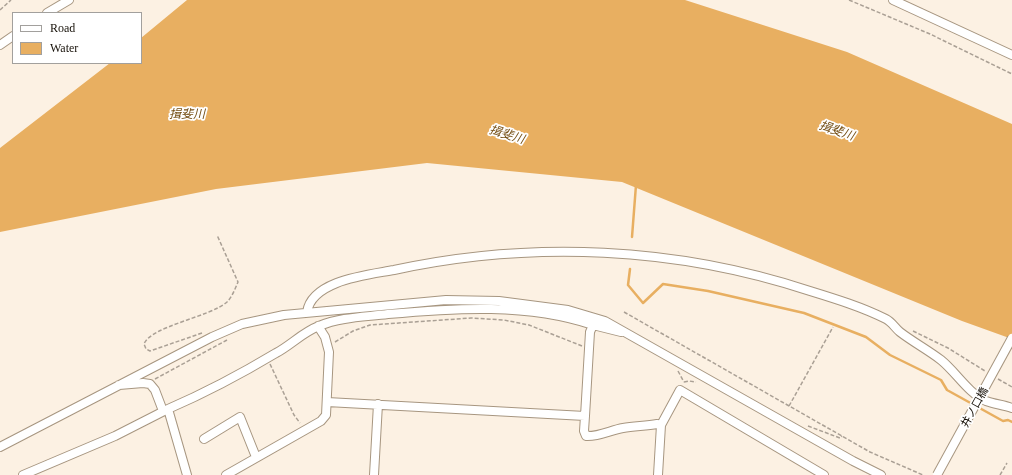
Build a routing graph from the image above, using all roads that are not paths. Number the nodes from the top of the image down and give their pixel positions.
1 (69, 0) edge
2 (893, 0) edge
3 (49, 12) edge
4 (12, 37) edge
5 (0, 45) edge
6 (1012, 55) edge
7 (307, 312) junction
8 (593, 325) junction
9 (318, 326) junction
10 (624, 330) junction
11 (1012, 338) edge
12 (118, 385) junction
13 (327, 402) junction
14 (378, 404) junction
15 (1012, 408) edge
16 (166, 410) junction
17 (585, 416) junction
18 (661, 425) junction
19 (204, 439) dead end
20 (0, 447) edge
21 (256, 457) junction
22 (24, 475) edge
23 (187, 475) edge
24 (226, 475) edge
25 (374, 475) edge
26 (658, 475) edge
27 (824, 475) edge
28 (881, 475) edge
29 (937, 475) edge

1 - 3 street
2 - 6 street
4 - 5 street
7 - 10 street
7 - 12 street
7 - 15 street
8 - 9 street
8 - 10 street
8 - 17 street
9 - 13 street
9 - 16 street
10 - 28 street
11 - 29 street, 井ノ口橋, bridge
12 - 16 street
12 - 20 street
13 - 14 street
13 - 21 street
14 - 17 street
14 - 25 street
16 - 22 street
16 - 23 street
17 - 18 street
18 - 26 street
18 - 27 street
19 - 21 street
21 - 24 street

